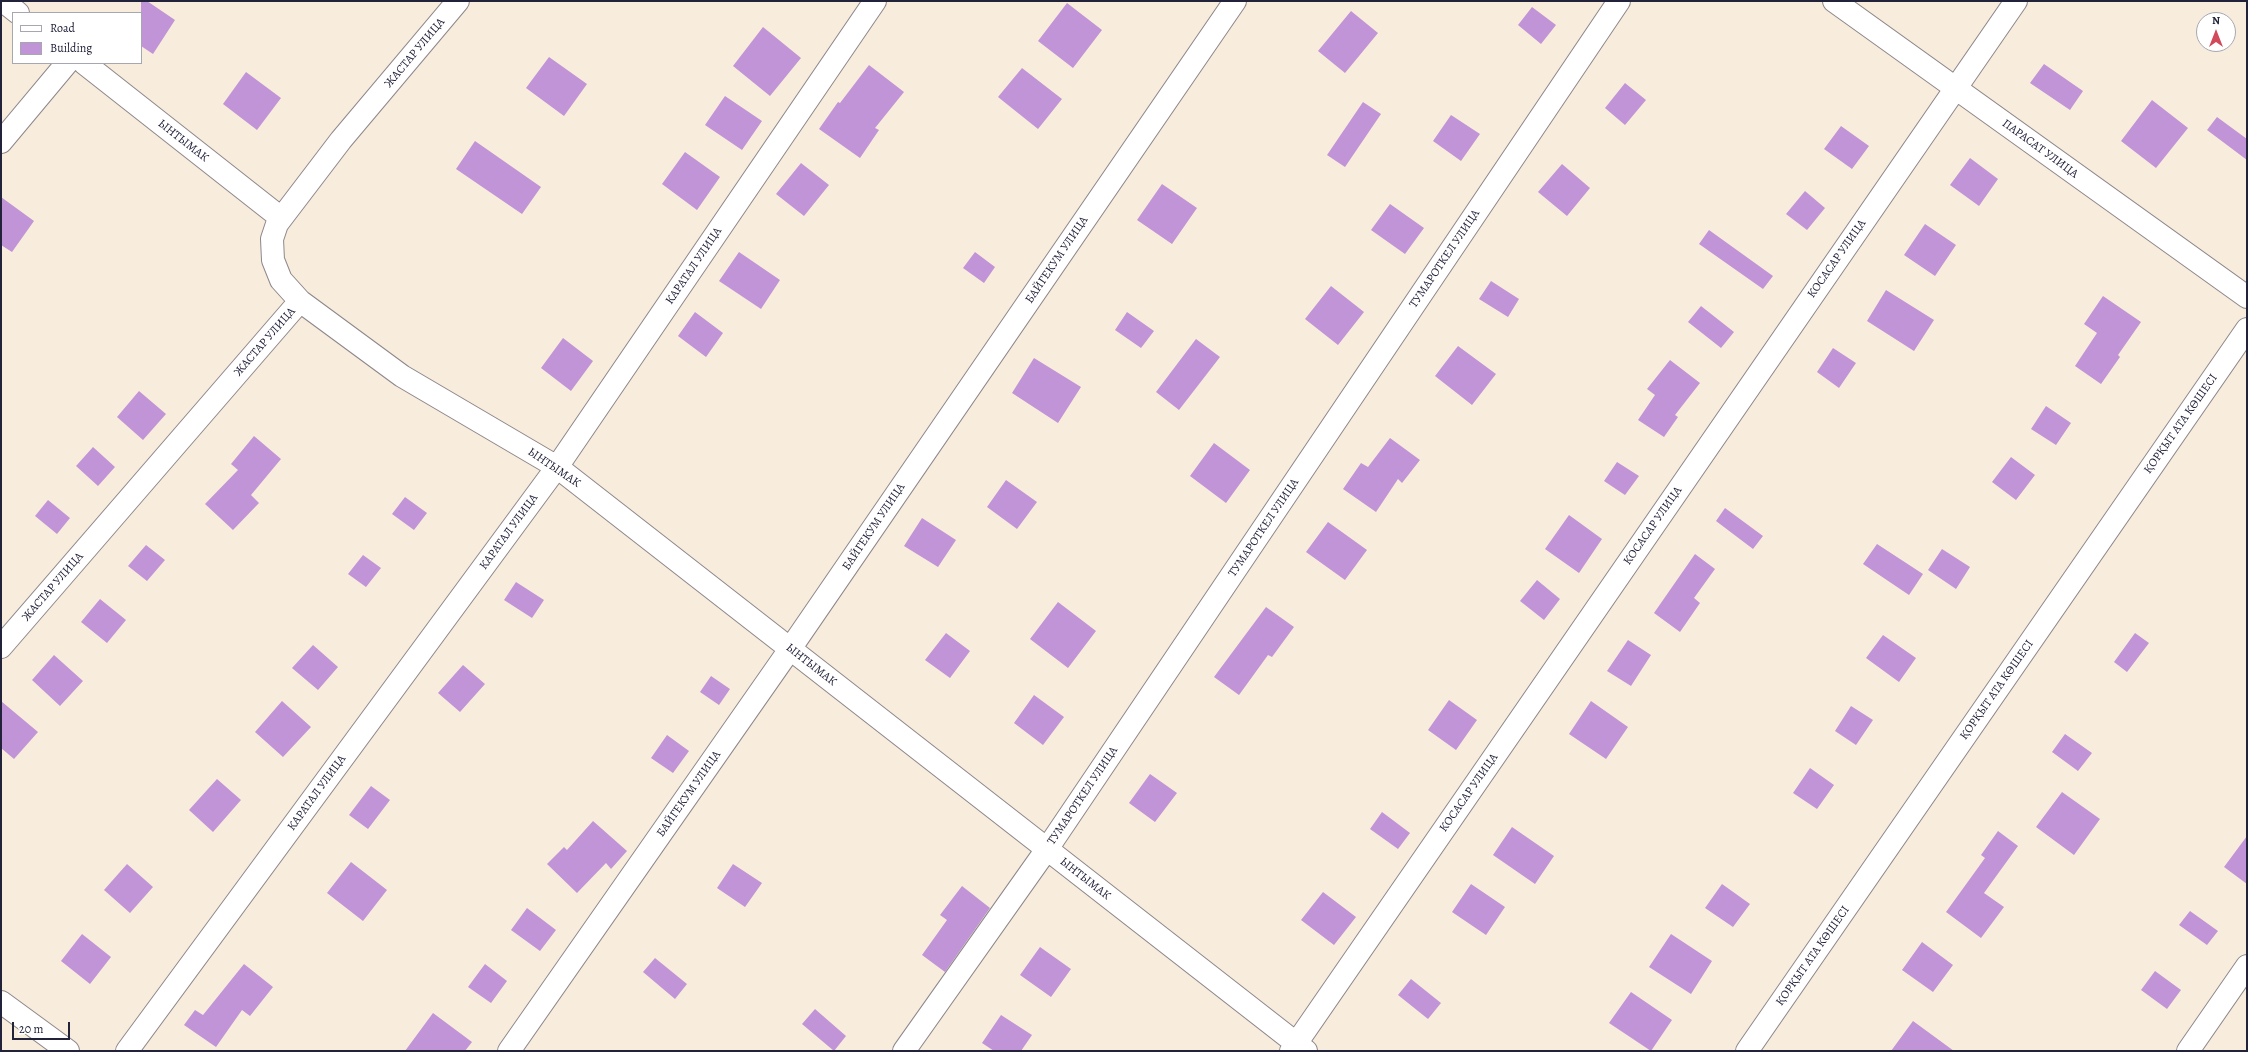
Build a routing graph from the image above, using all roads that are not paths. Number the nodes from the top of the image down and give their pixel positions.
1 (3, 1) edge
2 (458, 1) edge
3 (875, 1) edge
4 (1235, 1) edge
5 (1619, 1) edge
6 (1834, 1) edge
7 (2016, 1) edge
8 (17, 12) edge
9 (66, 64) edge
10 (85, 64) edge
11 (1955, 88) junction
12 (1, 142) edge
13 (281, 218) junction
14 (2247, 297) edge
15 (300, 301) junction
16 (2247, 329) edge
17 (557, 467) junction
18 (1, 647) edge
19 (790, 649) junction
20 (1047, 849) junction
21 (2247, 966) edge
22 (1, 1002) edge
23 (1298, 1048) edge
24 (68, 1051) edge
25 (127, 1051) edge
26 (509, 1051) edge
27 (904, 1051) edge
28 (1747, 1051) edge
29 (2188, 1051) edge

1 - 8 street
2 - 13 street, ЖАСТАР УЛИЦА
3 - 17 street, КАРАТАЛ УЛИЦА
4 - 19 street, БАЙГЕКУМ УЛИЦА
5 - 20 street, ТУМАРОТКЕЛ УЛИЦА
6 - 11 street, ПАРАСАТ УЛИЦА
7 - 11 street, КОСАСАР УЛИЦА
9 - 12 street
10 - 13 street, ЫНТЫМАК
11 - 14 street, ПАРАСАТ УЛИЦА
11 - 23 street, КОСАСАР УЛИЦА
13 - 15 street, ЖАСТАР УЛИЦА
15 - 17 street, ЫНТЫМАК
15 - 18 street, ЖАСТАР УЛИЦА
16 - 28 street, ҚОРҚЫТ АТА КӨШЕСІ
17 - 19 street, ЫНТЫМАК
17 - 25 street, КАРАТАЛ УЛИЦА
19 - 20 street, ЫНТЫМАК
19 - 26 street, БАЙГЕКУМ УЛИЦА
20 - 23 street, ЫНТЫМАК
20 - 27 street, ТУМАРОТКЕЛ УЛИЦА
21 - 29 street
22 - 24 street

